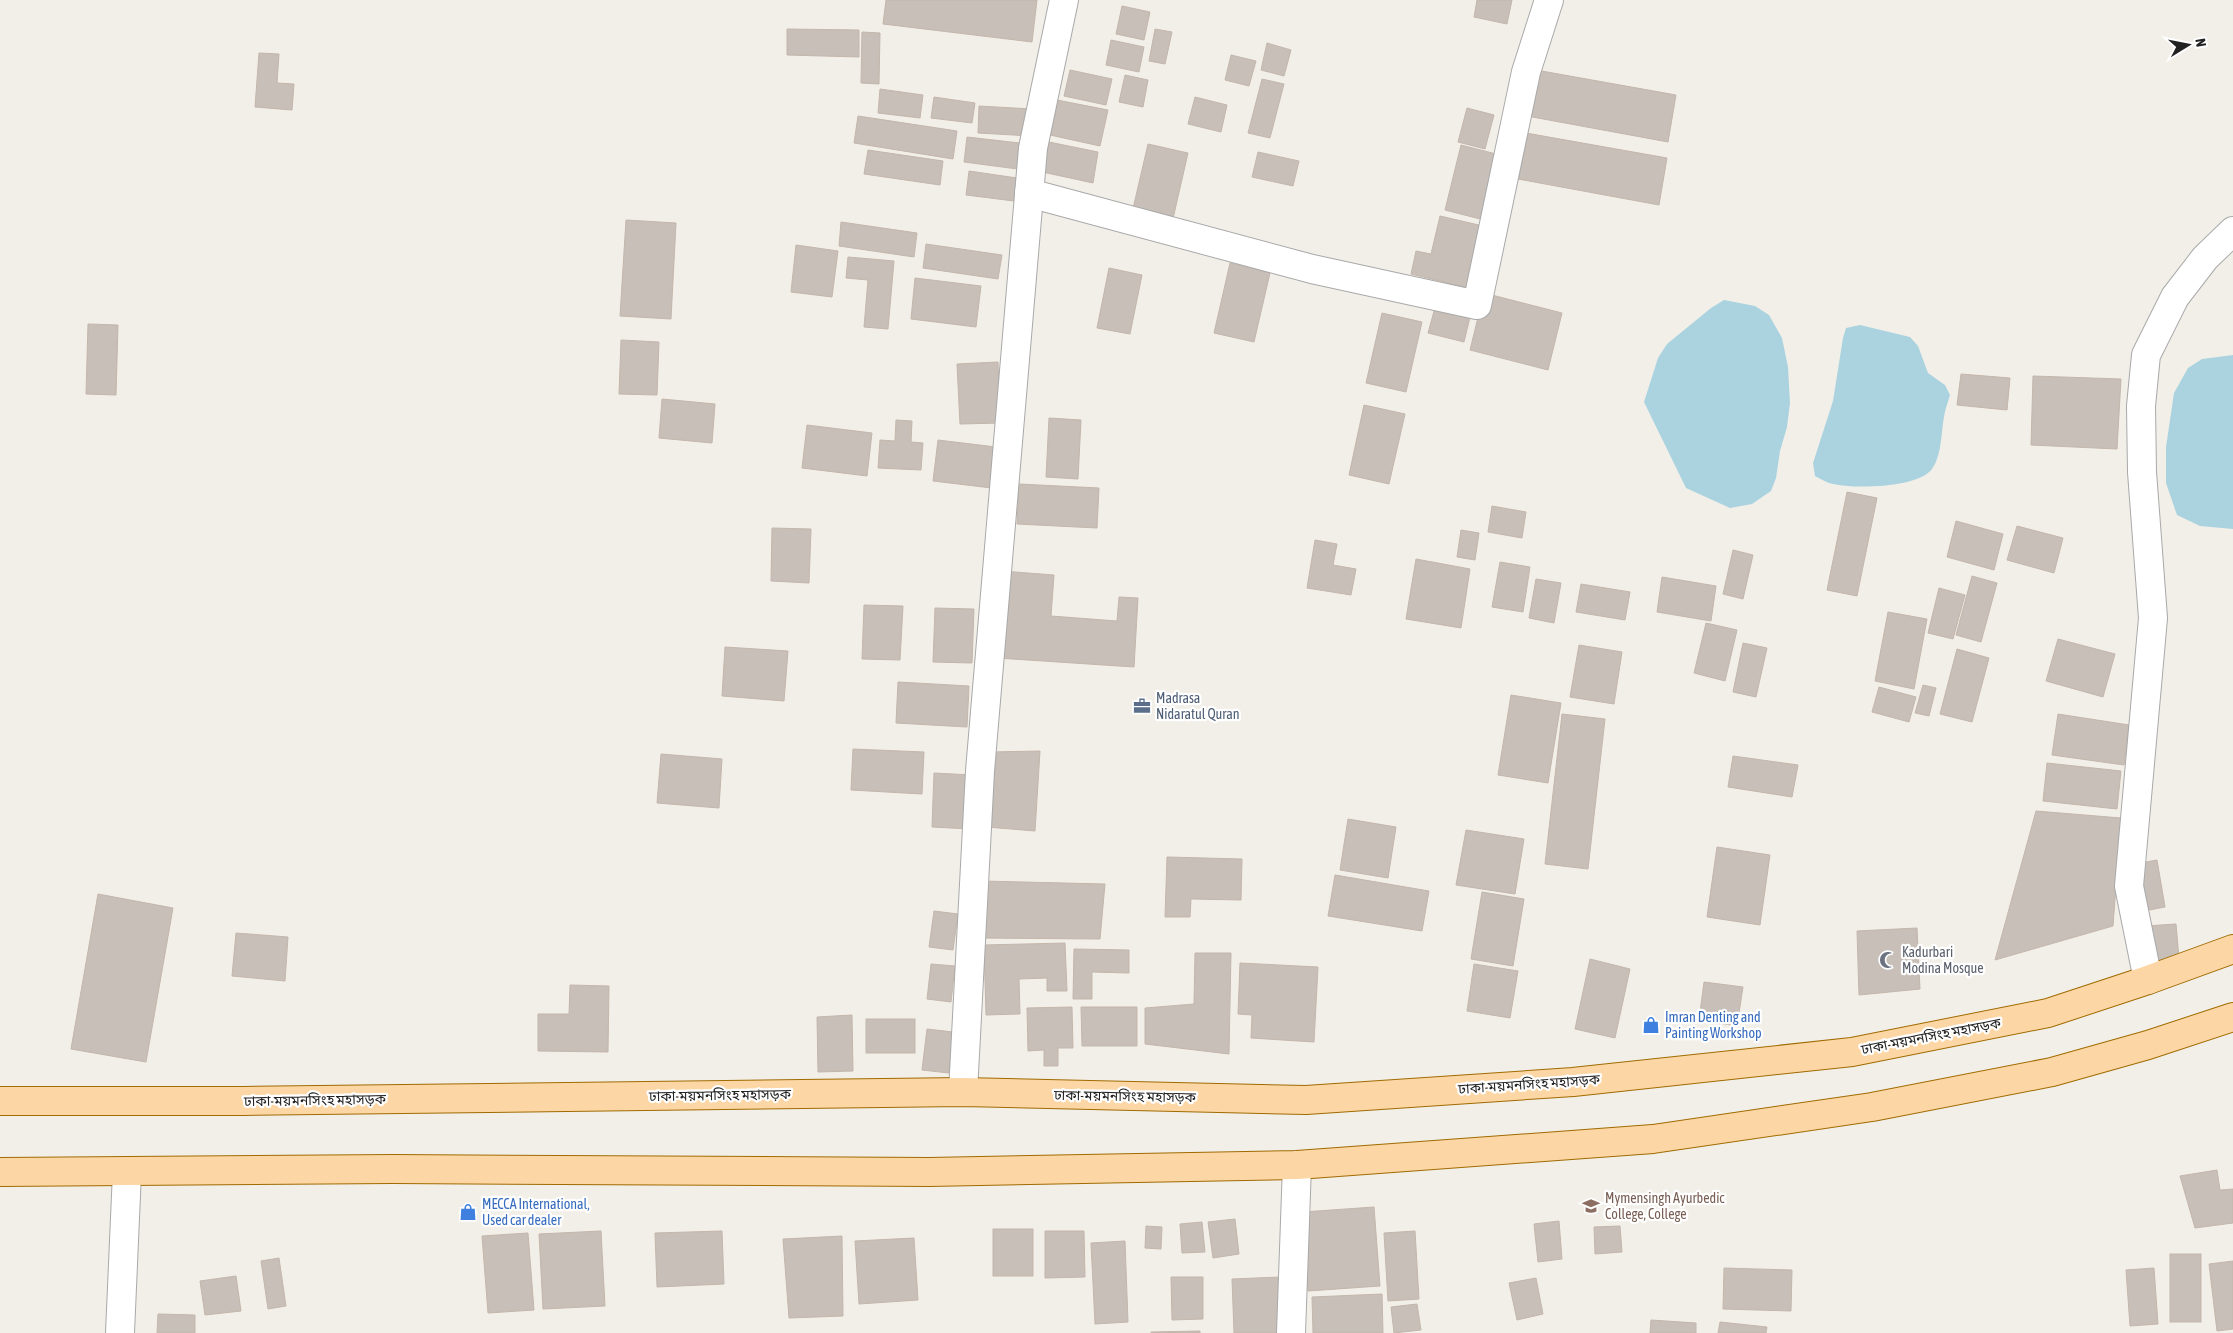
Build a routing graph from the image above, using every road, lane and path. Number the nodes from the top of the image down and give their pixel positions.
1 (1064, 0) edge
2 (1549, 0) edge
3 (1029, 193) junction
4 (2233, 231) edge
5 (2233, 949) edge
6 (2148, 980) junction
7 (2233, 1017) edge
8 (963, 1092) junction
9 (0, 1101) edge
10 (1297, 1165) junction
11 (0, 1172) edge
12 (127, 1172) junction
13 (120, 1333) edge
14 (1291, 1333) edge

1 - 3 street
2 - 3 street
3 - 8 street
4 - 6 street
5 - 6 main road, ঢাকা-ময়মনসিংহ মহাসড়ক
6 - 8 main road, ঢাকা-ময়মনসিংহ মহাসড়ক
7 - 10 main road
8 - 9 main road, ঢাকা-ময়মনসিংহ মহাসড়ক
10 - 12 main road
10 - 14 street
11 - 12 main road
12 - 13 street

